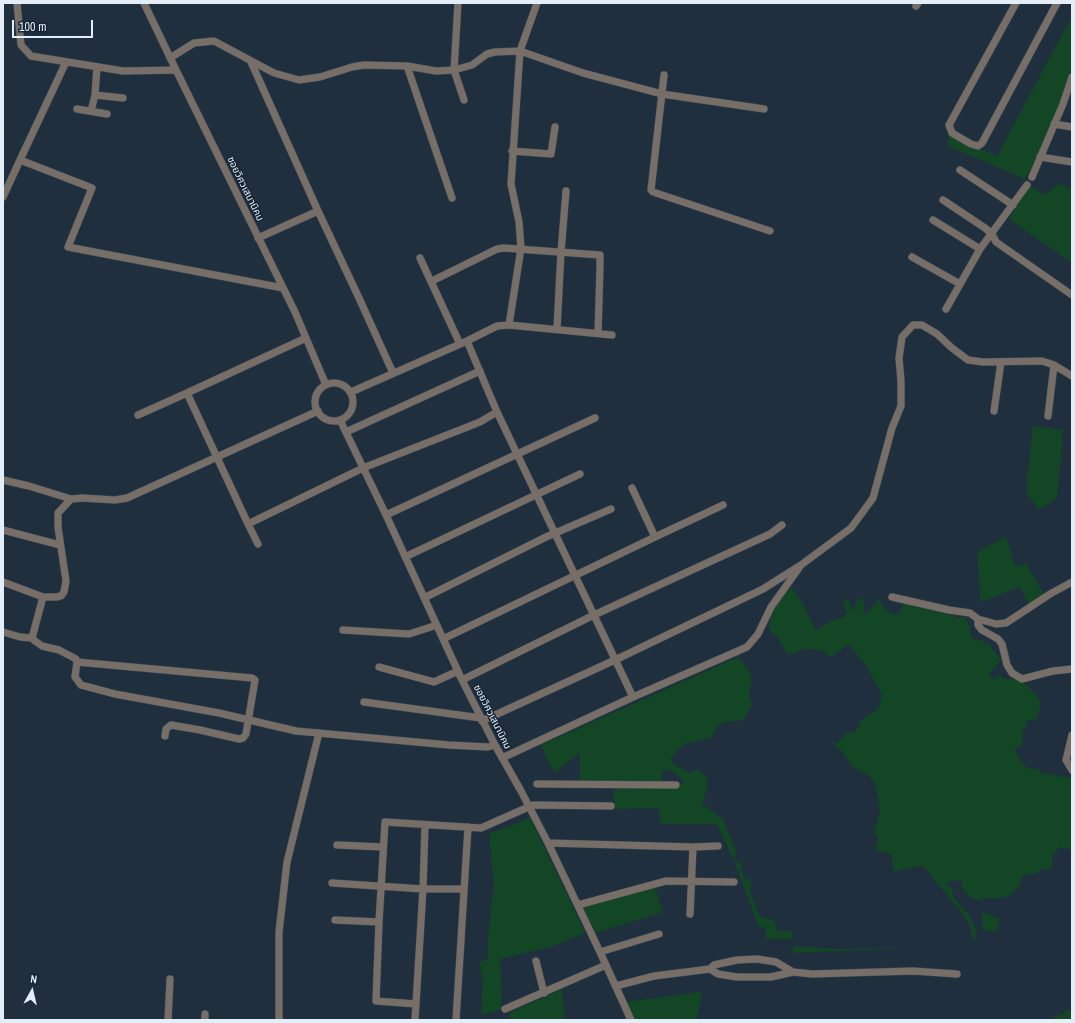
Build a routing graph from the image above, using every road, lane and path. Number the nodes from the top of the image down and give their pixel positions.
1 (17, 3) edge
2 (144, 3) edge
3 (458, 3) edge
4 (537, 3) edge
5 (1016, 3) edge
6 (1057, 3) edge
7 (520, 51) junction
8 (170, 58) junction
9 (66, 62) junction
10 (251, 62) junction
11 (407, 66) junction
12 (97, 67) junction
13 (176, 70) junction
14 (454, 70) junction
15 (664, 75) dead end
16 (1072, 77) edge
17 (1070, 91) edge
18 (662, 94) junction
19 (95, 95) junction
20 (123, 98) dead end
21 (464, 100) dead end
22 (77, 109) dead end
23 (764, 109) dead end
24 (91, 111) junction
25 (107, 114) dead end
26 (1054, 124) junction
27 (1072, 126) edge
28 (555, 127) dead end
29 (512, 151) junction
30 (1040, 157) junction
31 (20, 160) junction
32 (1072, 162) edge
33 (960, 170) dead end
34 (1032, 177) dead end
35 (1027, 185) dead end
36 (566, 191) dead end
37 (3, 197) edge
38 (452, 198) dead end
39 (943, 200) dead end
40 (1013, 205) junction
41 (318, 211) junction
42 (933, 220) dead end
43 (770, 231) dead end
44 (992, 234) junction
45 (258, 238) junction
46 (521, 248) junction
47 (980, 249) junction
48 (561, 252) junction
49 (912, 257) dead end
50 (420, 258) dead end
51 (432, 281) junction
52 (960, 284) junction
53 (283, 288) junction
54 (1072, 295) edge
55 (946, 309) dead end
56 (509, 326) junction
57 (557, 329) junction
58 (598, 333) junction
59 (612, 335) dead end
60 (306, 338) junction
61 (464, 342) junction
62 (1001, 362) junction
63 (1054, 365) junction
64 (480, 371) junction
65 (392, 373) junction
66 (1072, 376) edge
67 (326, 385) junction
68 (351, 392) junction
69 (187, 393) junction
70 (318, 411) junction
71 (994, 411) dead end
72 (498, 412) junction
73 (138, 414) dead end
74 (1048, 416) dead end
75 (594, 418) dead end
76 (340, 420) junction
77 (346, 432) junction
78 (517, 454) junction
79 (216, 457) junction
80 (364, 468) junction
81 (580, 474) dead end
82 (3, 480) edge
83 (632, 488) dead end
84 (536, 494) junction
85 (71, 499) junction
86 (724, 505) dead end
87 (611, 510) dead end
88 (386, 515) junction
89 (248, 524) junction
90 (782, 525) dead end
91 (3, 530) edge
92 (555, 533) junction
93 (655, 537) junction
94 (258, 544) dead end
95 (60, 545) junction
96 (405, 557) junction
97 (801, 564) junction
98 (575, 575) junction
99 (3, 582) edge
100 (1072, 582) edge
101 (43, 597) junction
102 (424, 598) junction
103 (892, 598) dead end
104 (594, 615) junction
105 (978, 619) junction
106 (437, 626) junction
107 (343, 630) dead end
108 (3, 632) edge
109 (32, 638) junction
110 (443, 639) junction
111 (615, 660) junction
112 (77, 662) junction
113 (379, 667) dead end
114 (1072, 669) edge
115 (458, 671) junction
116 (462, 680) junction
117 (633, 697) junction
118 (364, 702) dead end
119 (482, 719) junction
120 (248, 720) junction
121 (318, 733) junction
122 (1072, 735) edge
123 (165, 736) dead end
124 (495, 745) junction
125 (502, 758) junction
126 (1072, 770) edge
127 (537, 784) dead end
128 (676, 785) dead end
129 (611, 806) dead end
130 (529, 808) junction
131 (425, 825) junction
132 (468, 827) junction
133 (548, 844) junction
134 (337, 845) dead end
135 (693, 846) junction
136 (718, 846) dead end
137 (383, 847) junction
138 (691, 881) junction
139 (734, 882) dead end
140 (332, 883) dead end
141 (381, 886) junction
142 (464, 889) junction
143 (423, 890) junction
144 (578, 905) junction
145 (690, 914) dead end
146 (335, 920) dead end
147 (379, 922) junction
148 (659, 934) dead end
149 (600, 952) junction
150 (536, 961) dead end
151 (606, 965) junction
152 (710, 969) junction
153 (793, 972) junction
154 (957, 974) dead end
155 (170, 979) dead end
156 (616, 986) junction
157 (544, 993) junction
158 (416, 1004) junction
159 (505, 1009) dead end
160 (168, 1020) edge
161 (279, 1020) edge
162 (415, 1020) edge
163 (456, 1020) edge
164 (631, 1020) edge

1 - 9 street
2 - 8 street, ซอยวิศวเสนานิคม
3 - 14 street
4 - 7 street
5 - 6 street
7 - 14 street
7 - 18 street
7 - 29 street
8 - 10 street
8 - 13 street, ซอยวิศวเสนานิคม
9 - 12 street
9 - 31 street
10 - 11 street
10 - 41 street
11 - 14 street
11 - 38 street
12 - 13 street
12 - 19 street
13 - 45 street, ซอยวิศวเสนานิคม
14 - 21 street
15 - 18 street
16 - 17 street
17 - 26 street
18 - 23 street
18 - 43 street
19 - 20 street
19 - 24 street
22 - 24 street
24 - 25 street
26 - 27 street
26 - 30 street
28 - 29 street
29 - 46 street
30 - 32 street
30 - 34 street
31 - 37 street
31 - 53 street
33 - 40 street
35 - 40 street
36 - 48 street
39 - 44 street
40 - 44 street
41 - 45 street
41 - 65 street
42 - 47 street
44 - 47 street
44 - 54 street
45 - 53 street, ซอยวิศวเสนานิคม
46 - 48 street
46 - 51 street
46 - 56 street
47 - 52 street
48 - 57 street
48 - 58 street
49 - 52 street
50 - 51 street
51 - 61 street
52 - 55 street
53 - 60 street, ซอยวิศวเสนานิคม
56 - 57 street
56 - 61 street
57 - 58 street
58 - 59 street
60 - 67 street, ซอยวิศวเสนานิคม
60 - 69 street
61 - 64 street
61 - 65 street
62 - 63 street
62 - 71 street
62 - 97 street
63 - 66 street
63 - 74 street
64 - 72 street
64 - 77 street
65 - 68 street
67 - 68 street
67 - 70 street
68 - 76 street
69 - 73 street
69 - 79 street
70 - 76 street
70 - 79 street
72 - 78 street
72 - 80 street
75 - 78 street
76 - 77 street, ซอยวิศวเสนานิคม
77 - 80 street, ซอยวิศวเสนานิคม
78 - 84 street
78 - 88 street
79 - 85 street
79 - 89 street
80 - 88 street, ซอยวิศวเสนานิคม
80 - 89 street
81 - 84 street
82 - 85 street
83 - 93 street
84 - 92 street
84 - 96 street
85 - 95 street
86 - 93 street
87 - 92 street
88 - 96 street, ซอยวิศวเสนานิคม
89 - 94 street
90 - 104 street
91 - 95 street
92 - 98 street
92 - 102 street
93 - 98 street
95 - 101 street
96 - 102 street, ซอยวิศวเสนานิคม
97 - 111 street
97 - 117 street
98 - 104 street
98 - 110 street
99 - 101 street
100 - 105 street
101 - 109 street
102 - 106 street, ซอยวิศวเสนานิคม
103 - 105 street
104 - 111 street
104 - 116 street
105 - 114 street
106 - 107 street
106 - 110 street, ซอยวิศวเสนานิคม
108 - 109 street
109 - 112 street
110 - 115 street, ซอยวิศวเสนานิคม
111 - 117 street
111 - 119 street
112 - 120 street
112 - 120 street
113 - 115 street
115 - 116 street, ซอยวิศวเสนานิคม
116 - 119 street, ซอยวิศวเสนานิคม
117 - 125 street
118 - 119 street
119 - 124 street, ซอยวิศวเสนานิคม
120 - 121 street
120 - 123 street
121 - 124 street
121 - 161 street
122 - 126 street
124 - 125 street, ซอยวิศวเสนานิคม
125 - 130 street, ซอยวิศวเสนานิคม
127 - 128 street
129 - 130 street
130 - 132 street
130 - 133 street, ซอยวิศวเสนานิคม
131 - 132 street
131 - 137 street
131 - 143 street
132 - 142 street
133 - 135 street
133 - 144 street, ซอยวิศวเสนานิคม
134 - 137 street
135 - 136 street
135 - 138 street
137 - 141 street
138 - 139 street
138 - 144 street
138 - 145 street
140 - 141 street
141 - 143 street
141 - 147 street
142 - 143 street
142 - 163 street
143 - 158 street
144 - 149 street, ซอยวิศวเสนานิคม
146 - 147 street
147 - 158 street
148 - 149 street
149 - 151 street, ซอยวิศวเสนานิคม
150 - 157 street
151 - 156 street, ซอยวิศวเสนานิคม
151 - 157 street
152 - 153 street
152 - 153 street
152 - 156 street
153 - 154 street
155 - 160 street
156 - 164 street, ซอยวิศวเสนานิคม
157 - 159 street
158 - 162 street

